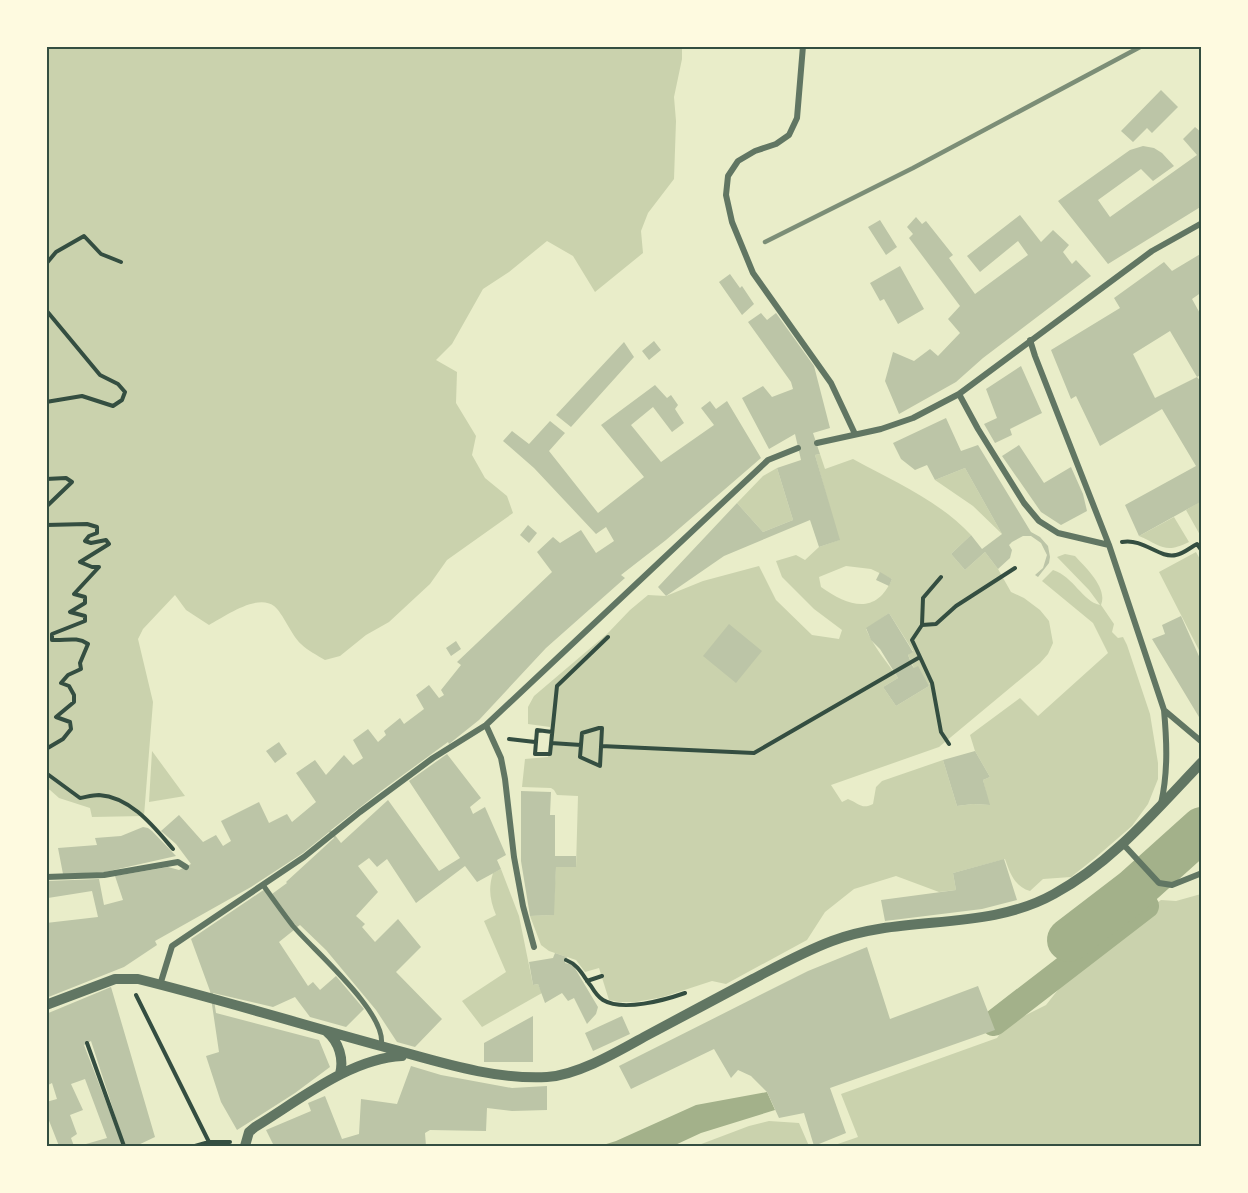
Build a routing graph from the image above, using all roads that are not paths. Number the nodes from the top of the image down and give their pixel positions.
1 (803, 46) edge
2 (1202, 223) edge
3 (1030, 340) junction
4 (959, 394) junction
5 (855, 435) junction
6 (817, 443) dead end
7 (798, 448) dead end
8 (1109, 545) junction
9 (1164, 710) junction
10 (486, 725) junction
11 (1202, 742) edge
12 (1202, 762) edge
13 (1160, 806) junction
14 (1123, 844) junction
15 (186, 867) dead end
16 (1202, 873) edge
17 (46, 877) edge
18 (263, 885) junction
19 (534, 947) dead end
20 (160, 985) junction
21 (46, 1005) edge
22 (327, 1032) junction
23 (381, 1046) junction
24 (414, 1055) junction
25 (340, 1074) junction
26 (245, 1146) edge

1 - 5 street
2 - 3 street
3 - 4 street
3 - 8 street
4 - 5 street
4 - 8 street
5 - 6 street
7 - 10 street
8 - 9 street
9 - 11 street
9 - 13 street
10 - 18 street
10 - 19 street
12 - 13 street
13 - 14 street
14 - 16 street
14 - 24 street
15 - 17 street
18 - 20 street
18 - 23 street
20 - 21 street
20 - 22 street
22 - 23 street
22 - 25 street
23 - 24 street
24 - 25 street
25 - 26 street

